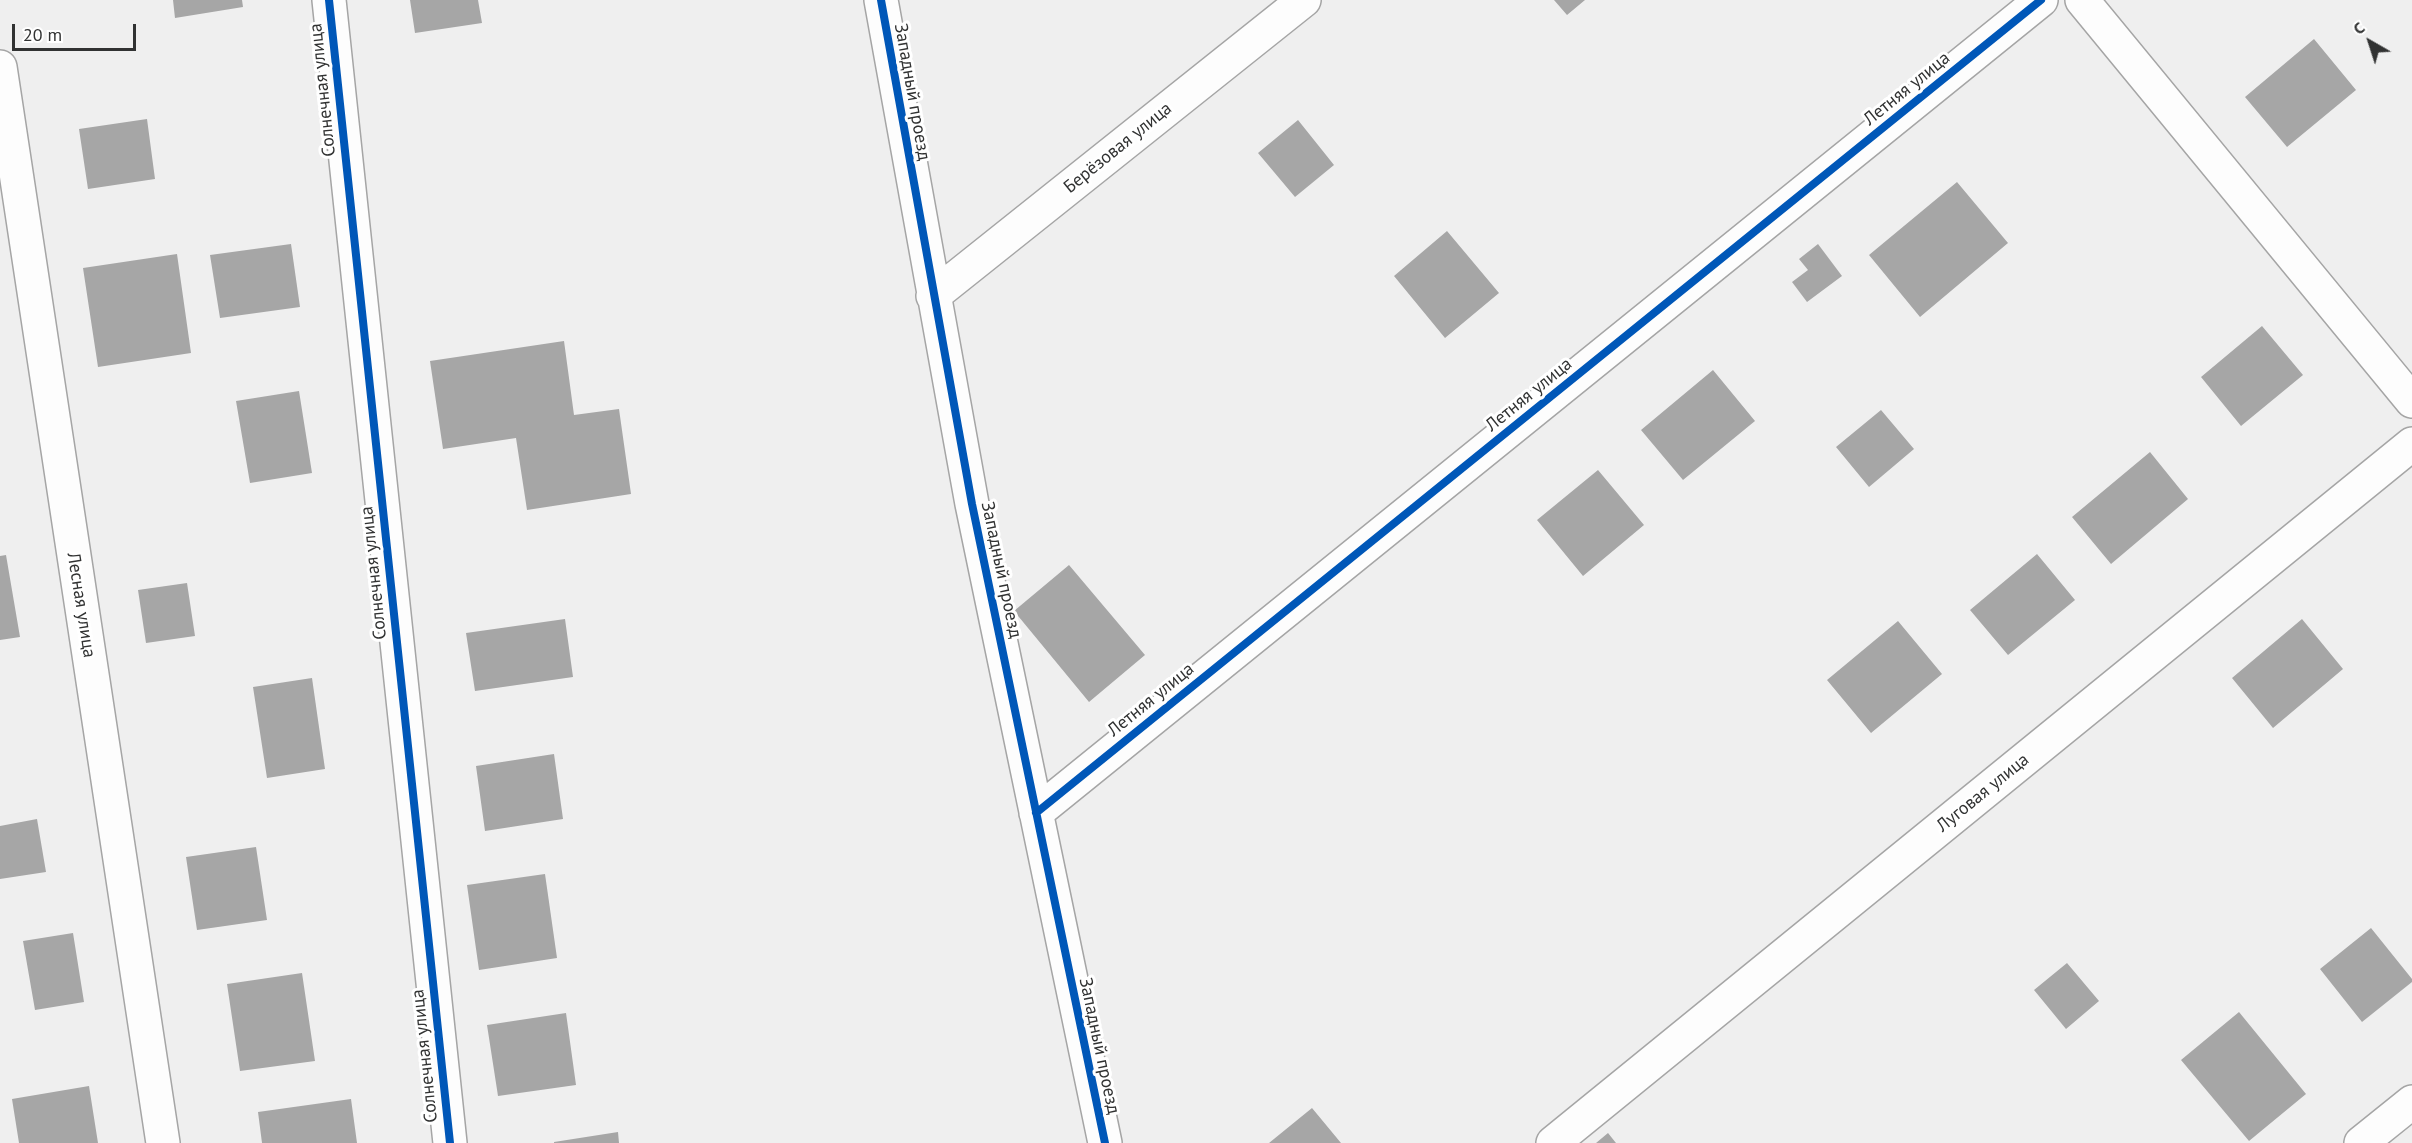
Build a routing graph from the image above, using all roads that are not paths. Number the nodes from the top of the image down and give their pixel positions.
1 (329, 0) edge
2 (881, 0) edge
3 (1304, 0) edge
4 (2041, 0) edge
5 (2082, 0) edge
6 (0, 67) edge
7 (933, 296) junction
8 (2412, 401) edge
9 (2412, 444) edge
10 (1036, 813) junction
11 (2412, 1102) edge
12 (163, 1143) edge
13 (450, 1143) edge
14 (1105, 1143) edge
15 (1553, 1143) edge
16 (2361, 1143) edge

1 - 13 street, Солнечная улица
2 - 7 street, Западный проезд
3 - 7 street, Берёзовая улица
4 - 10 street, Летняя улица
5 - 8 street
6 - 12 street, Лесная улица
7 - 10 street, Западный проезд
9 - 15 street, Луговая улица
10 - 14 street, Западный проезд
11 - 16 street

